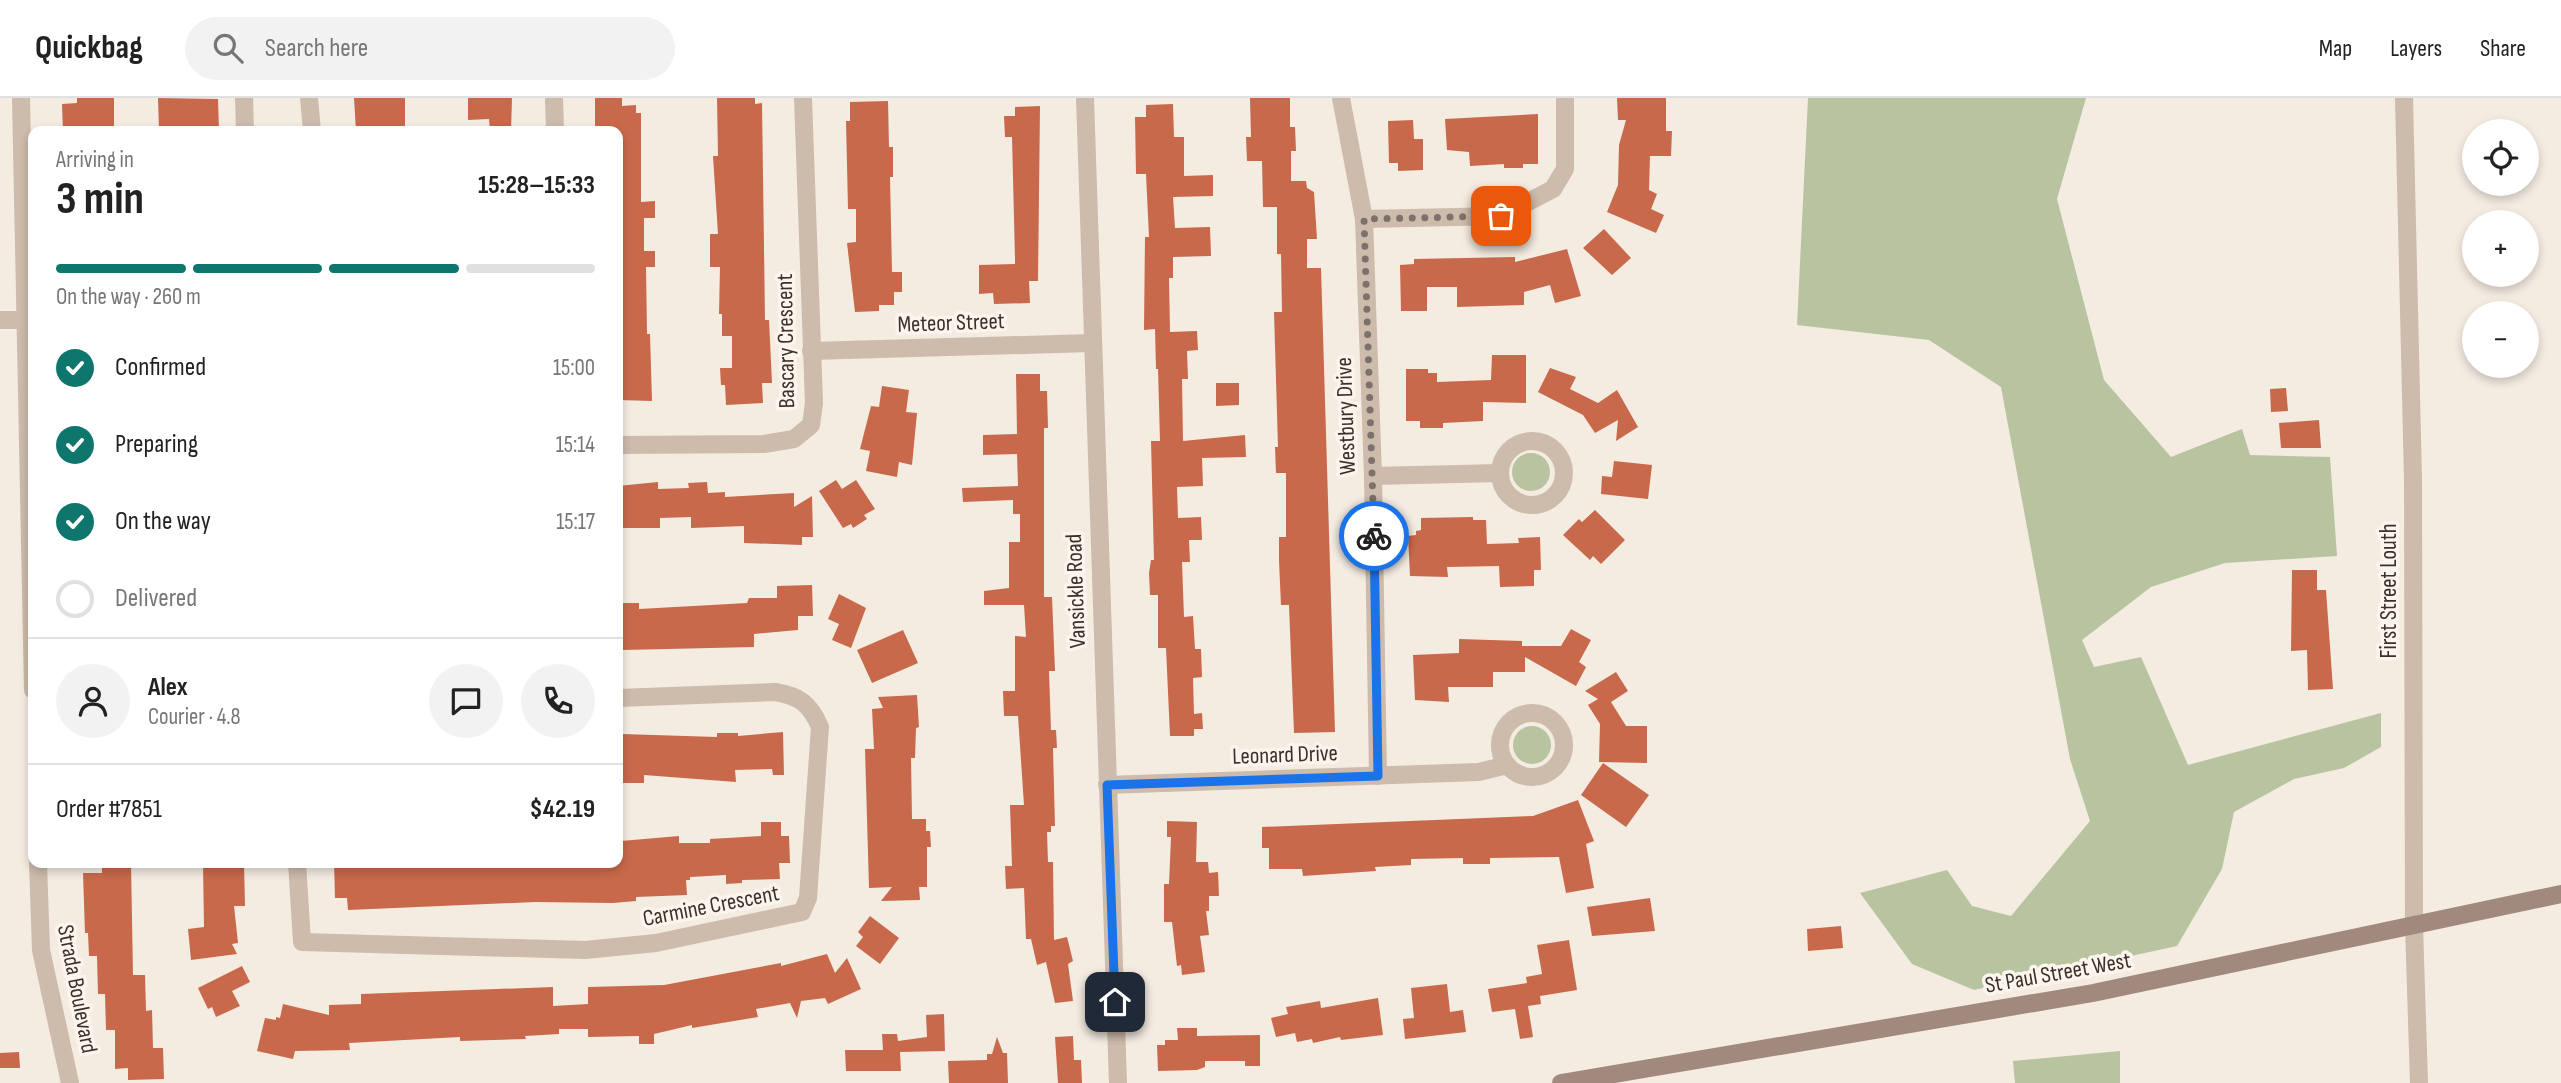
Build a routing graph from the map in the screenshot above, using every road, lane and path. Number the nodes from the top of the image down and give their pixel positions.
1 (21, 98) edge
2 (244, 98) edge
3 (309, 98) edge
4 (554, 98) edge
5 (803, 98) edge
6 (1085, 98) edge
7 (1341, 98) edge
8 (1565, 98) edge
9 (2404, 98) edge
10 (245, 126) edge
11 (312, 126) edge
12 (555, 126) edge
13 (28, 211) edge
14 (1364, 219) junction
15 (0, 320) edge
16 (24, 320) junction
17 (1092, 344) junction
18 (811, 351) junction
19 (623, 445) edge
20 (1500, 473) dead end
21 (1373, 476) junction
22 (28, 484) edge
23 (623, 698) edge
24 (1507, 765) dead end
25 (1378, 776) junction
26 (1107, 785) junction
27 (38, 868) edge
28 (297, 868) edge
29 (2561, 894) edge
30 (2414, 926) junction
31 (70, 1083) edge
32 (1118, 1083) edge
33 (1561, 1083) edge
34 (2418, 1083) edge

1 - 13 street
2 - 10 street
3 - 11 street
4 - 12 street
5 - 18 street, Bascary Crescent
6 - 17 street, Vansickle Road
7 - 14 street, Westbury Drive
8 - 14 street
9 - 30 street, First Street Louth
13 - 16 street
14 - 21 street, Westbury Drive
15 - 16 street
16 - 22 street
17 - 18 street, Meteor Street
17 - 26 street, Vansickle Road
18 - 19 street, Bascary Crescent
20 - 21 street
21 - 25 street, Westbury Drive
23 - 28 street, Carmine Crescent
24 - 25 street, Leonard Drive
25 - 26 street, Leonard Drive
26 - 32 street, Vansickle Road
27 - 31 street, Strada Boulevard
29 - 30 main road, St Paul Street West
30 - 33 main road, St Paul Street West
30 - 34 street, First Street Louth

